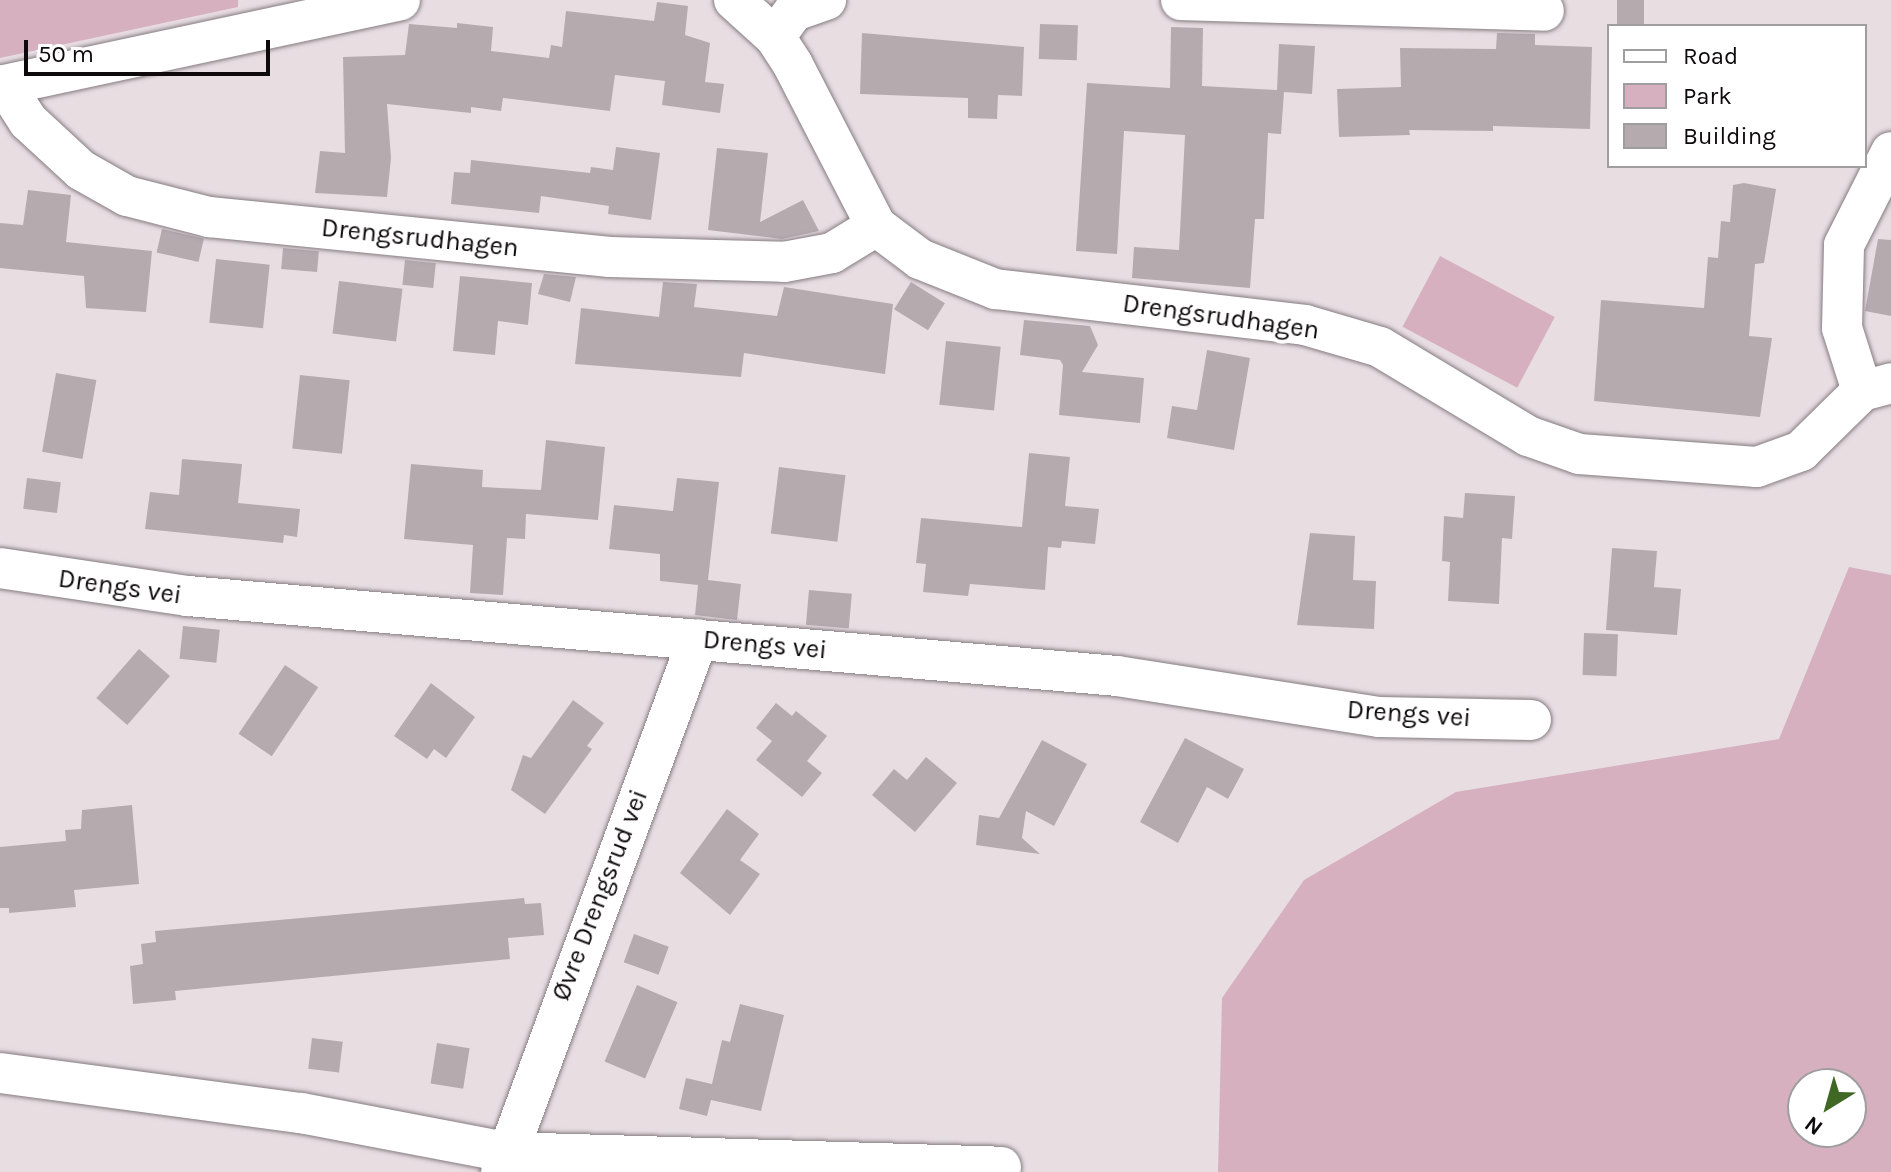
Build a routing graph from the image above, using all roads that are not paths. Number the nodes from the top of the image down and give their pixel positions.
1 (400, 0) edge
2 (734, 0) edge
3 (826, 0) edge
4 (1181, 0) edge
5 (1544, 11) dead end
6 (775, 37) junction
7 (2, 85) edge
8 (1891, 152) edge
9 (876, 226) junction
10 (1877, 387) edge
11 (0, 568) edge
12 (698, 639) junction
13 (1531, 720) dead end
14 (0, 1073) edge
15 (503, 1162) edge
16 (1001, 1167) dead end

1 - 7 street, Drengsrudhagen
2 - 6 street, Drengsrudhagen
3 - 6 street
4 - 5 street
6 - 9 street, Drengsrudhagen
7 - 9 street, Drengsrudhagen
8 - 10 street, Drengsrudhagen
9 - 10 street, Drengsrudhagen
11 - 12 street, Drengs vei
12 - 13 street, Drengs vei
12 - 15 street, Øvre Drengsrud vei
14 - 15 street
15 - 16 street

